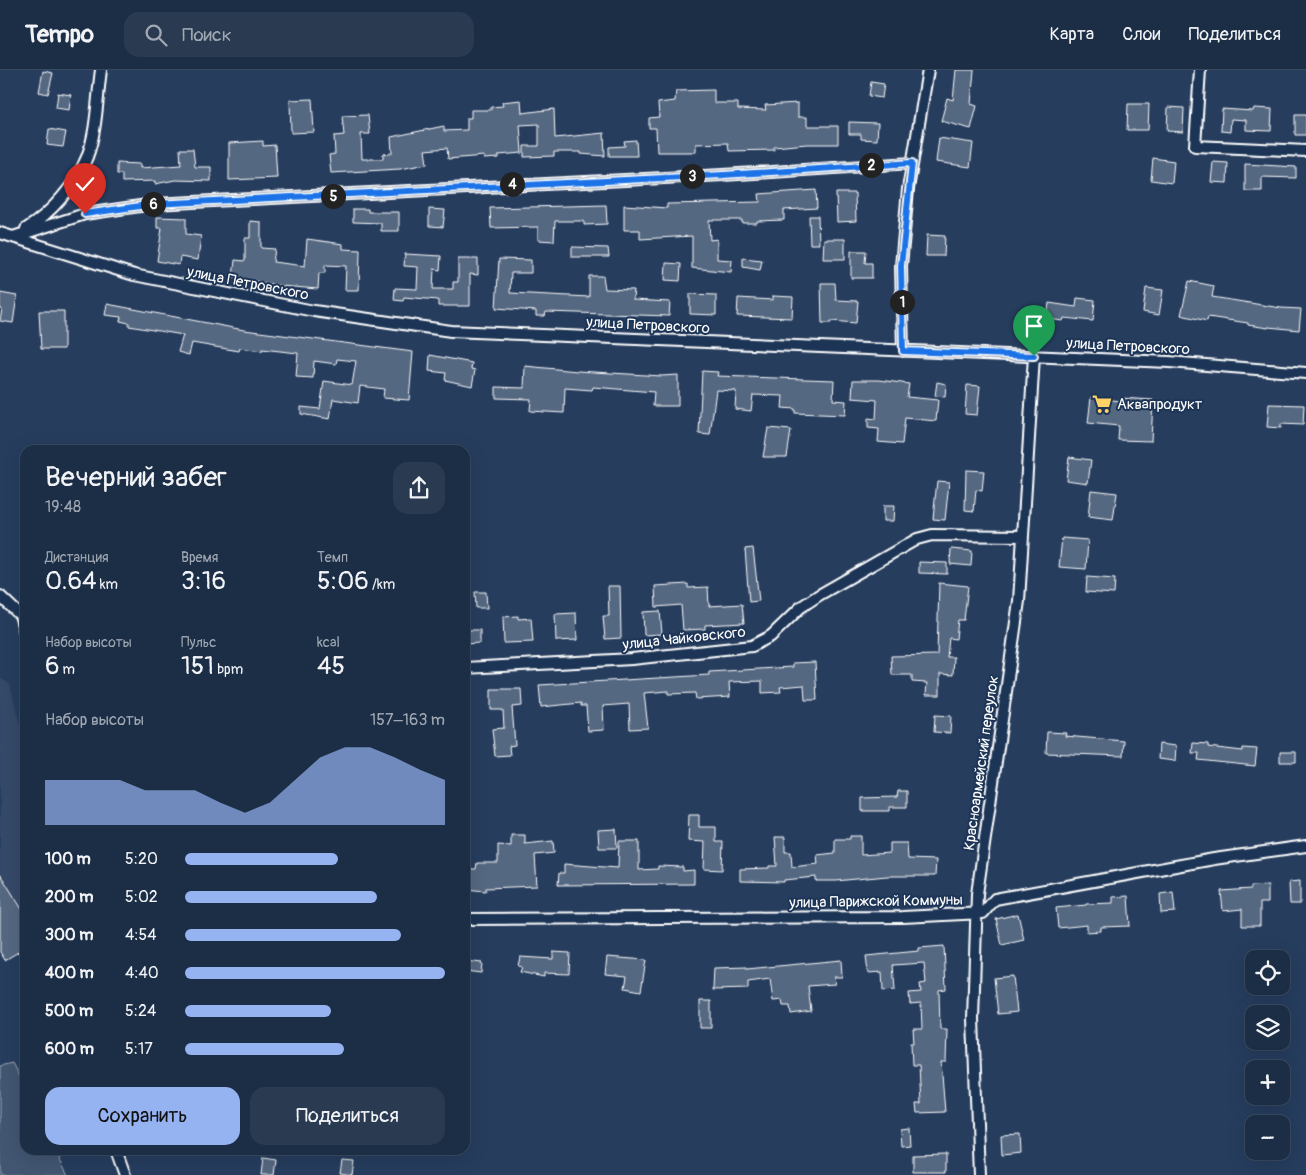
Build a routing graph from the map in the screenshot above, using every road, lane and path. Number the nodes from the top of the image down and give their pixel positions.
1 (101, 70) edge
2 (928, 70) edge
3 (1200, 70) edge
4 (1306, 150) edge
5 (912, 163) junction
6 (0, 232) edge
7 (13, 237) junction
8 (903, 351) junction
9 (1034, 356) junction
10 (1306, 372) edge
11 (1023, 536) junction
12 (0, 596) edge
13 (20, 616) edge
14 (470, 668) edge
15 (1306, 846) edge
16 (976, 914) junction
17 (470, 918) edge
18 (118, 1155) edge
19 (125, 1175) edge
20 (979, 1175) edge

1 - 7 street
2 - 5 street
3 - 4 street
5 - 7 street
5 - 8 street
6 - 7 street, улица Петровского
7 - 8 street, улица Петровского
8 - 9 street, улица Петровского
9 - 10 street, улица Петровского
9 - 11 street, Красноармейский переулок
11 - 14 street, улица Чайковского
11 - 16 street, Красноармейский переулок
12 - 13 street
15 - 16 street, улица Парижской Коммуны
16 - 17 street, улица Парижской Коммуны
16 - 20 street, Красноармейский переулок
18 - 19 street

